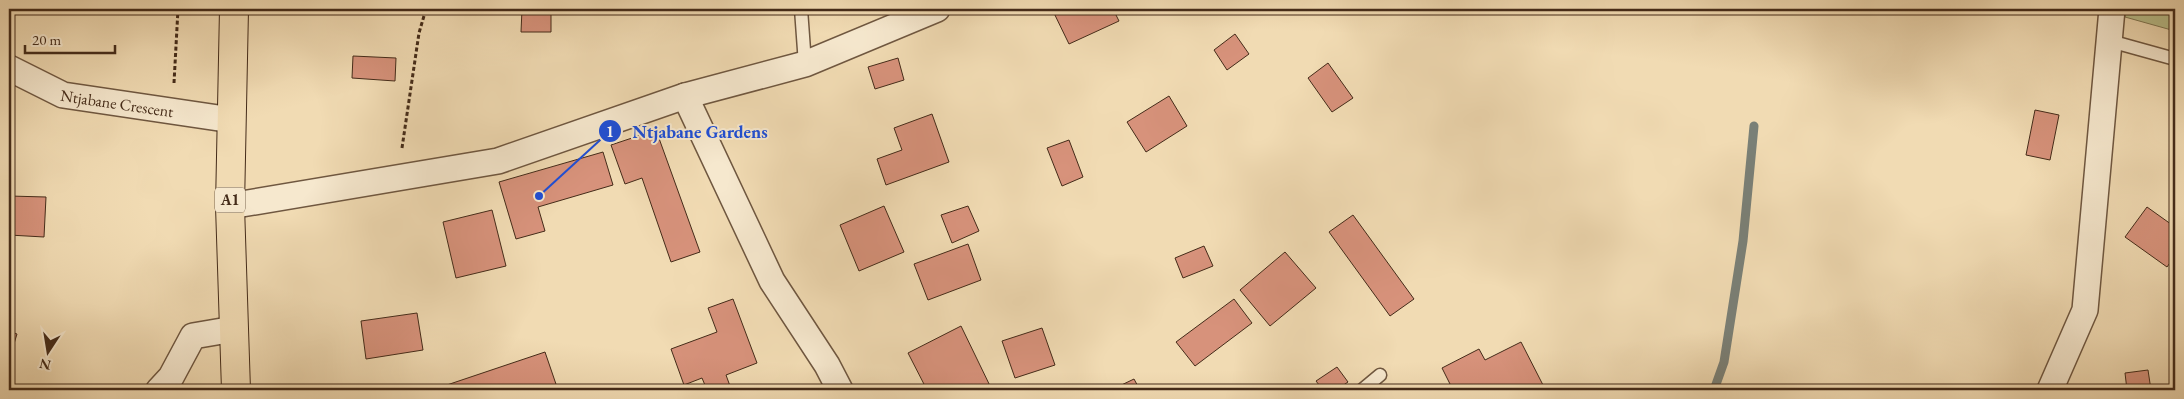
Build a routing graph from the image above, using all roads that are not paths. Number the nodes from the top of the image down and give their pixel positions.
1 (234, 9) edge
2 (801, 9) edge
3 (937, 9) edge
4 (2112, 9) edge
5 (2110, 41) junction
6 (2175, 59) edge
7 (805, 64) junction
8 (9, 68) edge
9 (685, 96) junction
10 (232, 120) junction
11 (230, 206) junction
12 (234, 329) junction
13 (1380, 375) dead end
14 (159, 390) edge
15 (236, 390) edge
16 (840, 390) edge
17 (1362, 390) edge
18 (2050, 390) edge

1 - 10 main road, A1
2 - 7 lane
3 - 7 street
4 - 5 street
5 - 6 lane
5 - 18 street
7 - 9 street
8 - 10 street, Ntjabane Crescent
9 - 11 street
9 - 16 street
10 - 11 main road, A1
11 - 12 main road, A1
12 - 14 street
12 - 15 main road, A1
13 - 17 lane

